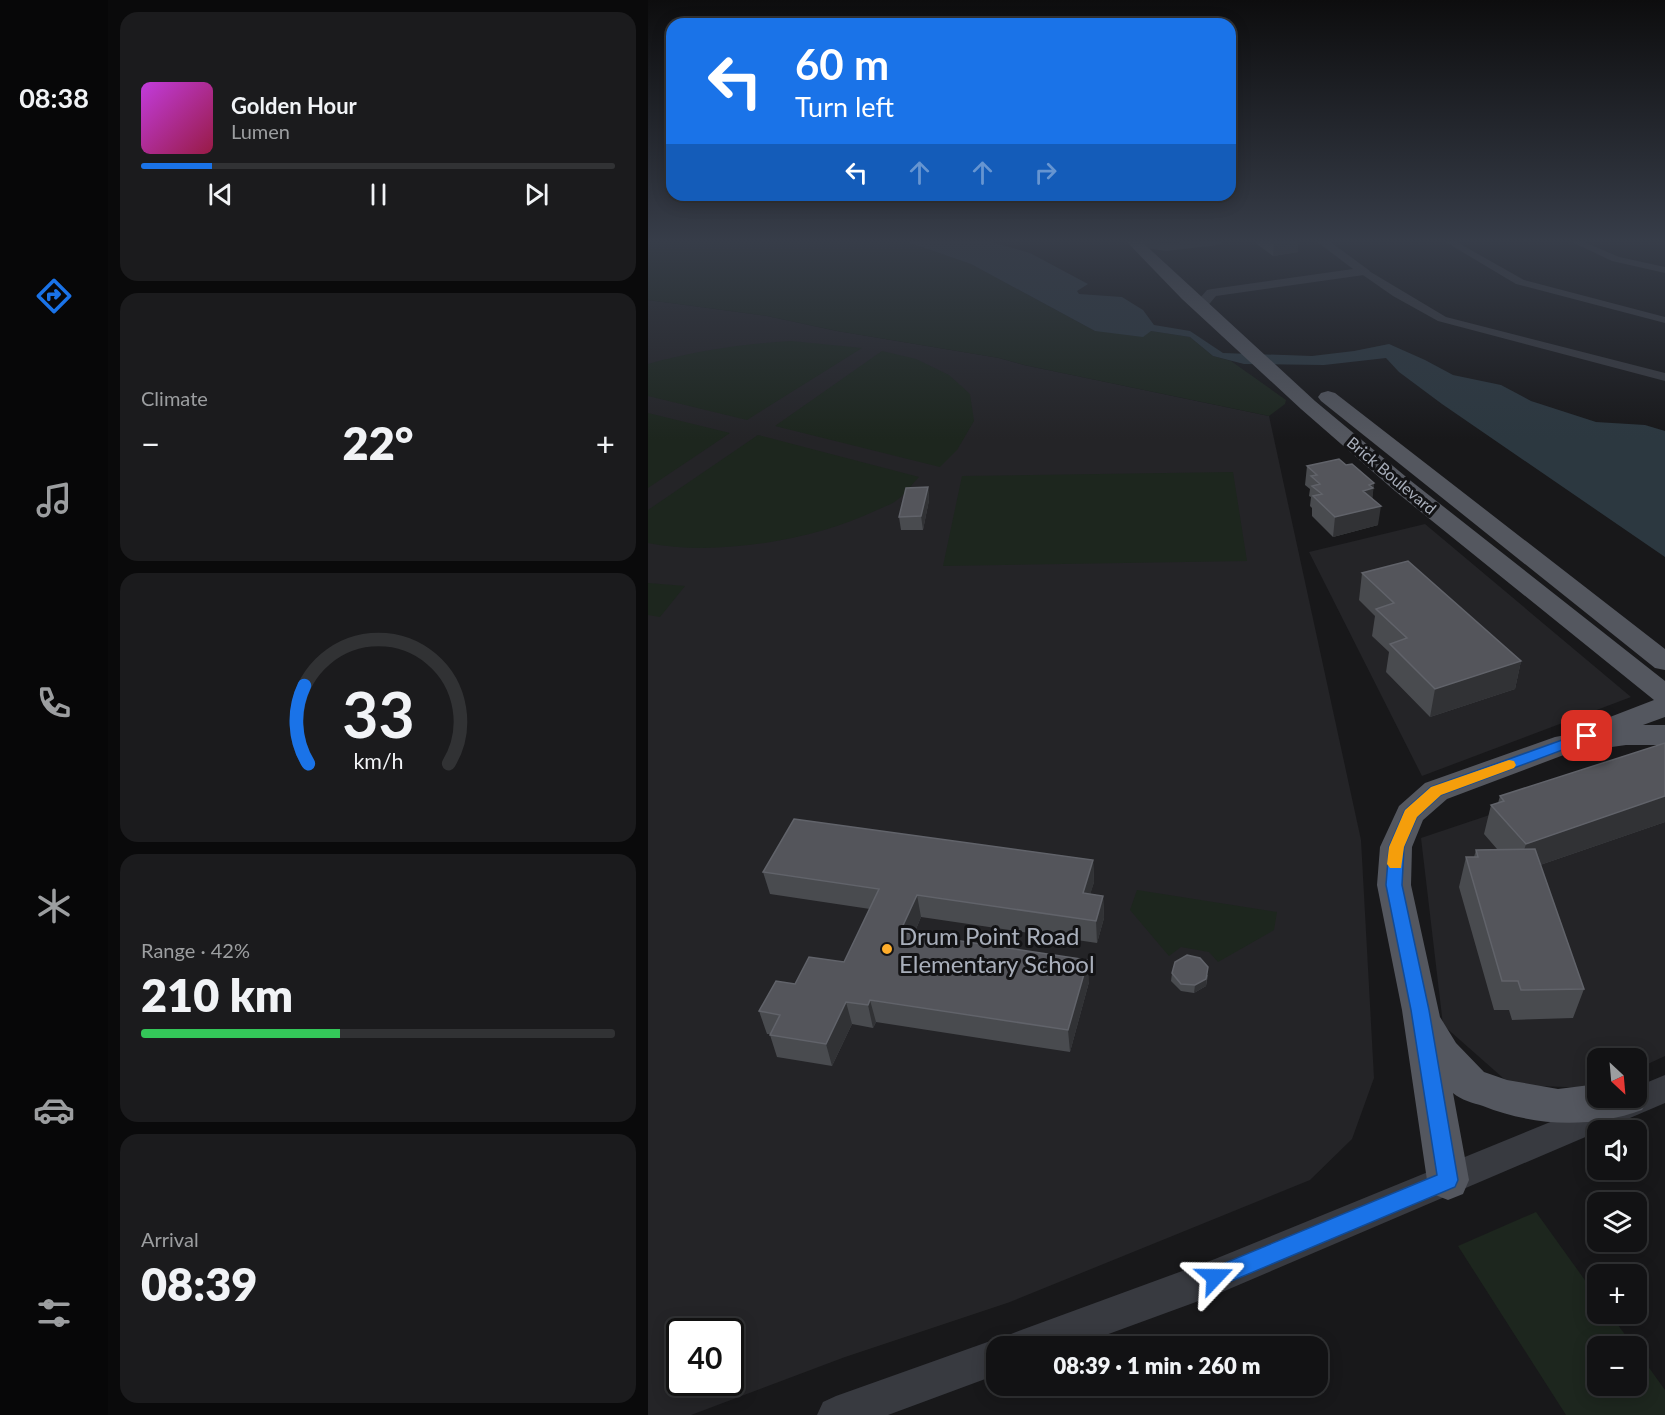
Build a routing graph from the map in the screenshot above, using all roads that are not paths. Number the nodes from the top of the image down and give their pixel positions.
1 (1214, 307) edge
2 (1420, 307) edge
3 (1616, 307) edge
4 (1665, 320) edge
5 (1275, 350) dead end
6 (1289, 371) junction
7 (1665, 378) edge
8 (1665, 662) edge
9 (1665, 695) edge
10 (1665, 706) edge
11 (1665, 735) edge
12 (1565, 744) junction
13 (1420, 1010) junction
14 (1587, 1103) edge
15 (1615, 1108) edge
16 (1448, 1180) junction
17 (1054, 1336) edge
18 (986, 1361) edge
19 (836, 1415) edge

1 - 6 main road, Brick Boulevard
2 - 7 street
3 - 4 street
5 - 6 main road, Brick Boulevard
6 - 8 main road, Brick Boulevard
6 - 9 main road, Brick Boulevard
10 - 12 main road
11 - 12 main road
12 - 13 main road
13 - 14 main road
13 - 16 main road
15 - 16 street
16 - 17 street
18 - 19 street

